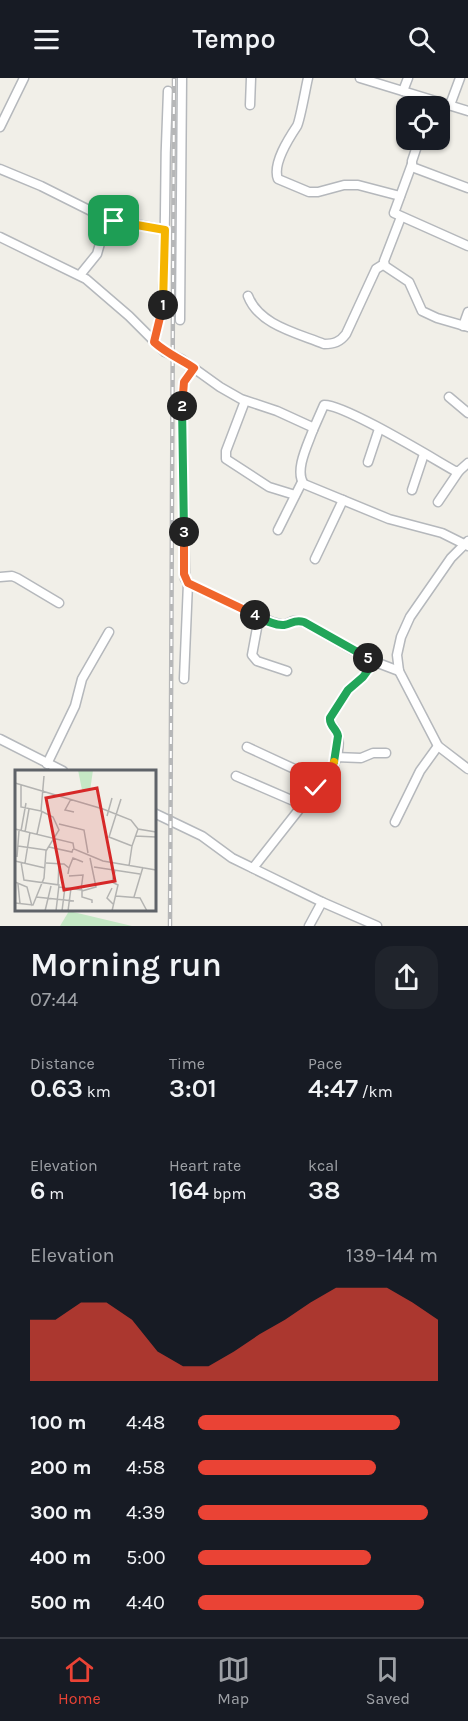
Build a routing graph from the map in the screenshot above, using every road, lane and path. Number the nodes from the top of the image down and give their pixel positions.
1 (24, 78) edge
2 (182, 78) edge
3 (251, 78) edge
4 (308, 78) edge
5 (360, 78) edge
6 (408, 78) edge
7 (460, 78) edge
8 (382, 81) edge
9 (168, 91) dead end
10 (403, 91) junction
11 (414, 96) edge
12 (250, 105) dead end
13 (450, 105) joint
14 (468, 111) edge
15 (0, 127) edge
16 (416, 150) edge
17 (412, 164) junction
18 (0, 169) edge
19 (468, 188) edge
20 (399, 196) junction
21 (401, 217) junction
22 (107, 219) junction
23 (165, 230) junction
24 (0, 237) edge
25 (468, 246) edge
26 (384, 264) junction
27 (80, 276) junction
28 (248, 296) dead end
29 (468, 312) edge
30 (180, 320) dead end
31 (466, 327) edge
32 (154, 342) junction
33 (194, 368) junction
34 (449, 397) dead end
35 (245, 401) junction
36 (468, 413) edge
37 (379, 429) junction
38 (313, 430) junction
39 (424, 453) junction
40 (368, 462) dead end
41 (468, 463) edge
42 (459, 471) junction
43 (302, 482) junction
44 (412, 490) dead end
45 (295, 495) junction
46 (343, 500) junction
47 (438, 501) dead end
48 (279, 530) dead end
49 (467, 543) edge
50 (315, 559) dead end
51 (0, 577) edge
52 (188, 583) junction
53 (59, 603) dead end
54 (260, 617) junction
55 (109, 632) dead end
56 (374, 662) junction
57 (287, 671) dead end
58 (399, 671) junction
59 (184, 679) dead end
60 (0, 739) edge
61 (438, 746) junction
62 (247, 747) dead end
63 (386, 753) dead end
64 (335, 757) junction
65 (46, 764) junction
66 (468, 769) edge
67 (61, 770) edge
68 (236, 776) dead end
69 (318, 784) junction
70 (303, 805) junction
71 (156, 814) edge
72 (394, 822) dead end
73 (253, 868) junction
74 (322, 902) junction
75 (309, 926) edge
76 (377, 926) edge

1 - 15 street
2 - 30 street
3 - 12 street
4 - 20 street
5 - 8 street
6 - 10 street
7 - 13 street
8 - 10 street
9 - 23 street
10 - 11 street
13 - 14 street
16 - 17 street
17 - 19 street
17 - 20 street
18 - 22 street
20 - 21 street
21 - 25 street
21 - 26 street
22 - 23 street
22 - 27 street
23 - 32 street
24 - 27 street
26 - 28 street
26 - 31 street
27 - 32 street
29 - 31 street
32 - 33 street
33 - 35 street
33 - 52 street
34 - 36 street
35 - 38 street
35 - 45 street
37 - 38 street
37 - 39 street
37 - 40 street
38 - 43 street
39 - 42 street
39 - 44 street
41 - 42 street
42 - 47 street
43 - 45 street
43 - 46 street
45 - 48 street
46 - 49 street
46 - 50 street
49 - 58 street
51 - 53 street
52 - 54 street
52 - 59 street
54 - 56 street
54 - 57 street
55 - 65 street
56 - 58 street
56 - 64 street
58 - 61 street
60 - 65 street
61 - 66 street
61 - 72 street
62 - 69 street
63 - 64 street
64 - 69 street
65 - 67 street
68 - 70 street
69 - 70 street
70 - 73 street
71 - 73 street
73 - 74 street
74 - 75 street
74 - 76 street

